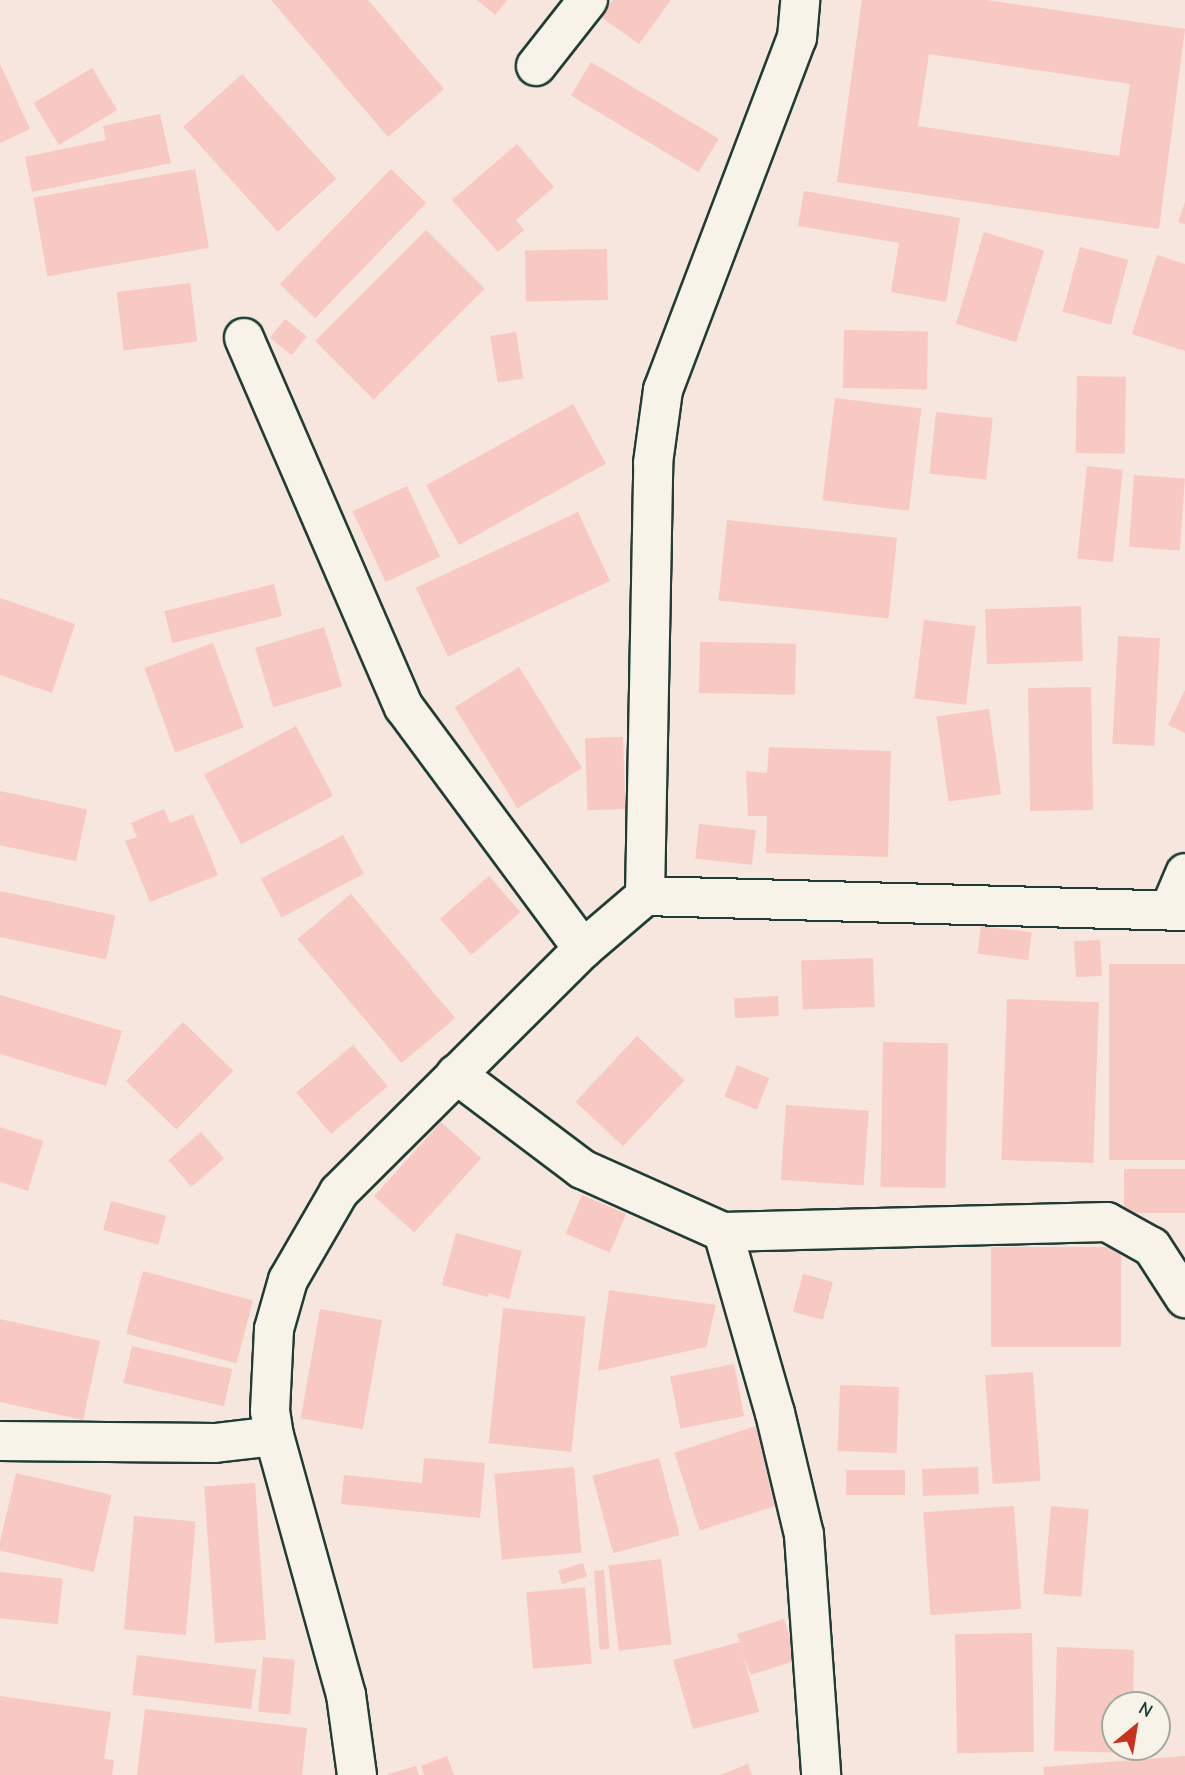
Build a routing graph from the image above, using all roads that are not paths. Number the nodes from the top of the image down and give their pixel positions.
1 (588, 0) edge
2 (800, 0) edge
3 (536, 66) dead end
4 (244, 338) dead end
5 (1185, 873) edge
6 (645, 895) junction
7 (1177, 910) edge
8 (583, 949) junction
9 (456, 1074) junction
10 (723, 1232) junction
11 (1185, 1298) edge
12 (274, 1436) junction
13 (0, 1441) edge
14 (356, 1775) edge
15 (821, 1775) edge

1 - 3 street
2 - 6 street
4 - 8 street
5 - 7 street
6 - 7 street
6 - 8 street
8 - 9 street
9 - 10 street
9 - 12 street
10 - 11 street
10 - 15 street
12 - 13 street
12 - 14 street

